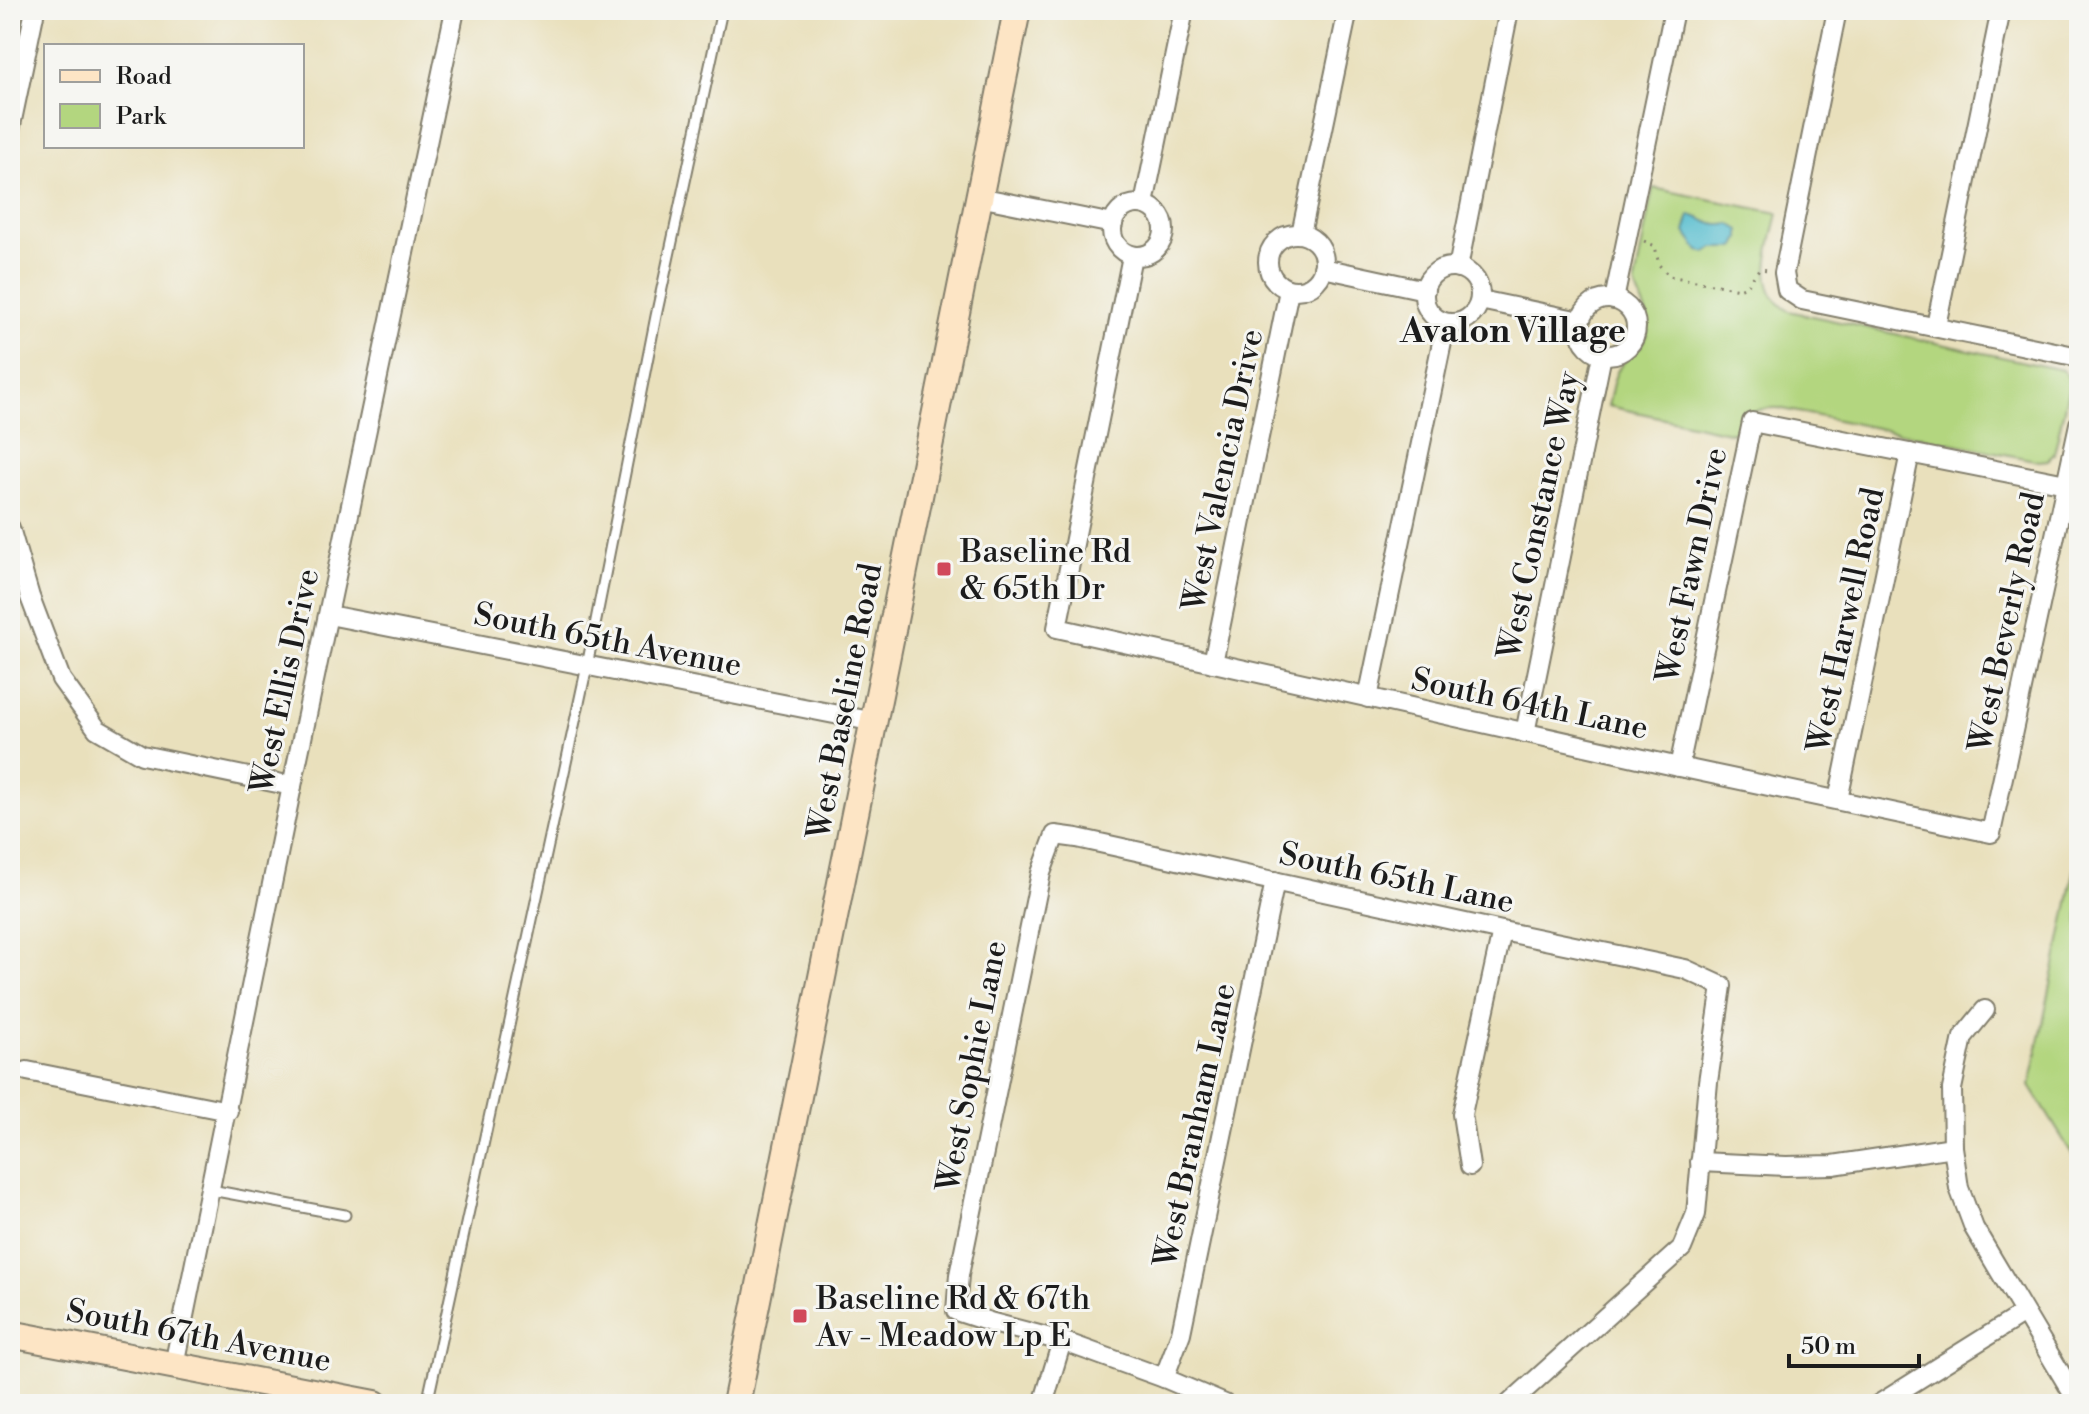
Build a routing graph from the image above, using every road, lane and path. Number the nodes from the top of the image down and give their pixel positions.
1 (35, 10) edge
2 (455, 10) edge
3 (722, 10) edge
4 (1017, 10) edge
5 (1184, 10) edge
6 (1348, 10) edge
7 (1509, 10) edge
8 (1674, 10) edge
9 (1837, 10) edge
10 (2001, 10) edge
11 (10, 130) edge
12 (979, 197) junction
13 (1144, 204) junction
14 (1113, 224) junction
15 (1301, 234) junction
16 (1628, 236) junction
17 (1132, 256) junction
18 (1323, 268) junction
19 (1458, 268) junction
20 (1786, 281) junction
21 (1289, 290) junction
22 (1425, 290) junction
23 (1480, 300) junction
24 (1614, 300) junction
25 (1580, 321) junction
26 (1446, 323) junction
27 (1936, 326) junction
28 (1602, 355) junction
29 (2079, 357) edge
30 (2079, 424) edge
31 (1910, 453) junction
32 (2066, 484) junction
33 (10, 528) edge
34 (329, 615) junction
35 (1213, 663) junction
36 (587, 666) junction
37 (1368, 698) junction
38 (875, 722) junction
39 (1525, 733) junction
40 (1679, 767) junction
41 (292, 786) junction
42 (1838, 800) junction
43 (1991, 833) joint
44 (1055, 835) joint
45 (1275, 881) junction
46 (1502, 931) junction
47 (2079, 934) edge
48 (1985, 1010) dead end
49 (27, 1071) dead end
50 (2079, 1083) edge
51 (228, 1111) junction
52 (1953, 1147) junction
53 (1700, 1162) junction
54 (1470, 1166) dead end
55 (211, 1190) junction
56 (345, 1215) dead end
57 (2024, 1313) junction
58 (10, 1334) edge
59 (1062, 1341) junction
60 (174, 1365) junction
61 (1164, 1378) junction
62 (375, 1404) edge
63 (427, 1404) edge
64 (736, 1404) edge
65 (1043, 1404) edge
66 (1225, 1404) edge
67 (1509, 1404) edge
68 (1879, 1404) edge
69 (2079, 1404) edge

1 - 11 street
2 - 34 street, West Ellis Drive
3 - 36 lane
4 - 12 main road, West Baseline Road
5 - 13 street
6 - 15 street
7 - 19 street
8 - 16 street
9 - 20 street
10 - 27 street
12 - 14 street
12 - 38 main road, West Baseline Road
13 - 14 street
13 - 17 street
14 - 17 street
15 - 18 street
15 - 21 street, West Valencia Drive
16 - 20 path
16 - 24 street
17 - 35 street, South 64th Lane
18 - 21 street, West Valencia Drive
18 - 22 street
19 - 22 street
19 - 23 street
20 - 27 street
21 - 35 street, West Valencia Drive
22 - 26 street
23 - 25 street
23 - 26 street
24 - 25 street
24 - 28 street, West Constance Way
25 - 28 street, West Constance Way
26 - 37 street
27 - 29 street
28 - 39 street, West Constance Way
30 - 32 street, West Beverly Road
31 - 32 street
31 - 40 street, West Fawn Drive
31 - 42 street, West Harwell Road
32 - 43 street, West Beverly Road
33 - 41 street
34 - 36 street, South 65th Avenue
34 - 41 street, West Ellis Drive
35 - 37 street, South 64th Lane
36 - 38 street, South 65th Avenue
36 - 63 lane
37 - 39 street, South 64th Lane
38 - 64 main road, West Baseline Road
39 - 40 street, South 64th Lane
40 - 42 street, South 64th Lane
41 - 51 street, West Ellis Drive
42 - 43 street, South 64th Lane
44 - 45 street, South 65th Lane
44 - 59 street, West Sophie Lane
45 - 46 street, South 65th Lane
45 - 61 street, West Branham Lane
46 - 53 street, South 65th Lane
46 - 54 street
47 - 50 path
48 - 52 street
49 - 51 street
51 - 55 street, West Ellis Drive
52 - 53 street
52 - 57 street
53 - 67 street
55 - 56 lane
55 - 60 street, West Ellis Drive
57 - 68 street
57 - 69 street
58 - 60 main road, South 67th Avenue
59 - 61 street
59 - 65 street
60 - 62 main road, South 67th Avenue
61 - 66 street

